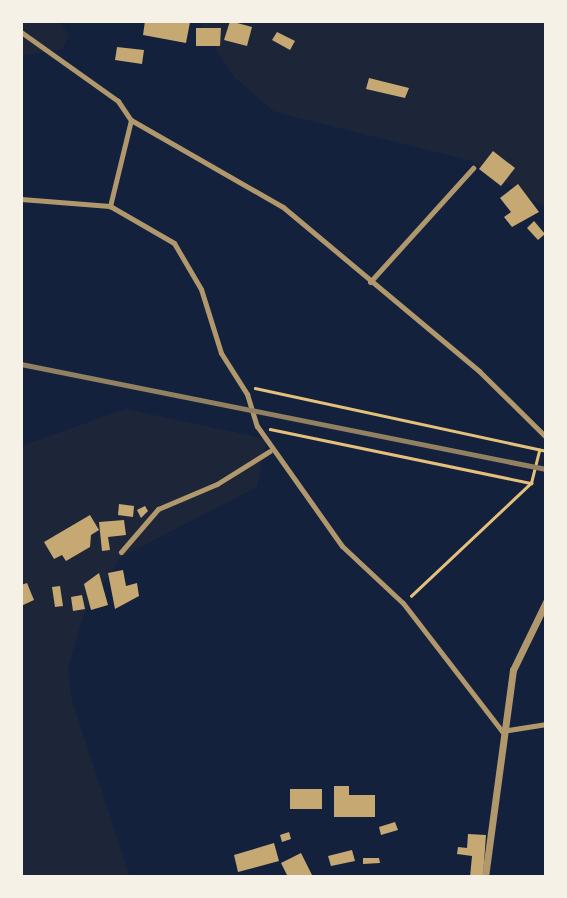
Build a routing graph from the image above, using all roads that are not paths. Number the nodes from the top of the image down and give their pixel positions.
1 (21, 32) edge
2 (131, 120) junction
3 (473, 167) dead end
4 (21, 200) edge
5 (110, 206) junction
6 (370, 282) junction
7 (546, 437) edge
8 (270, 451) junction
9 (121, 552) dead end
10 (546, 602) edge
11 (546, 724) edge
12 (502, 731) junction
13 (485, 877) edge

1 - 2 street
2 - 5 street
2 - 6 street
3 - 6 street
4 - 5 street
5 - 8 street
6 - 7 street
8 - 9 street
8 - 12 street
10 - 12 street
11 - 12 street
12 - 13 street

